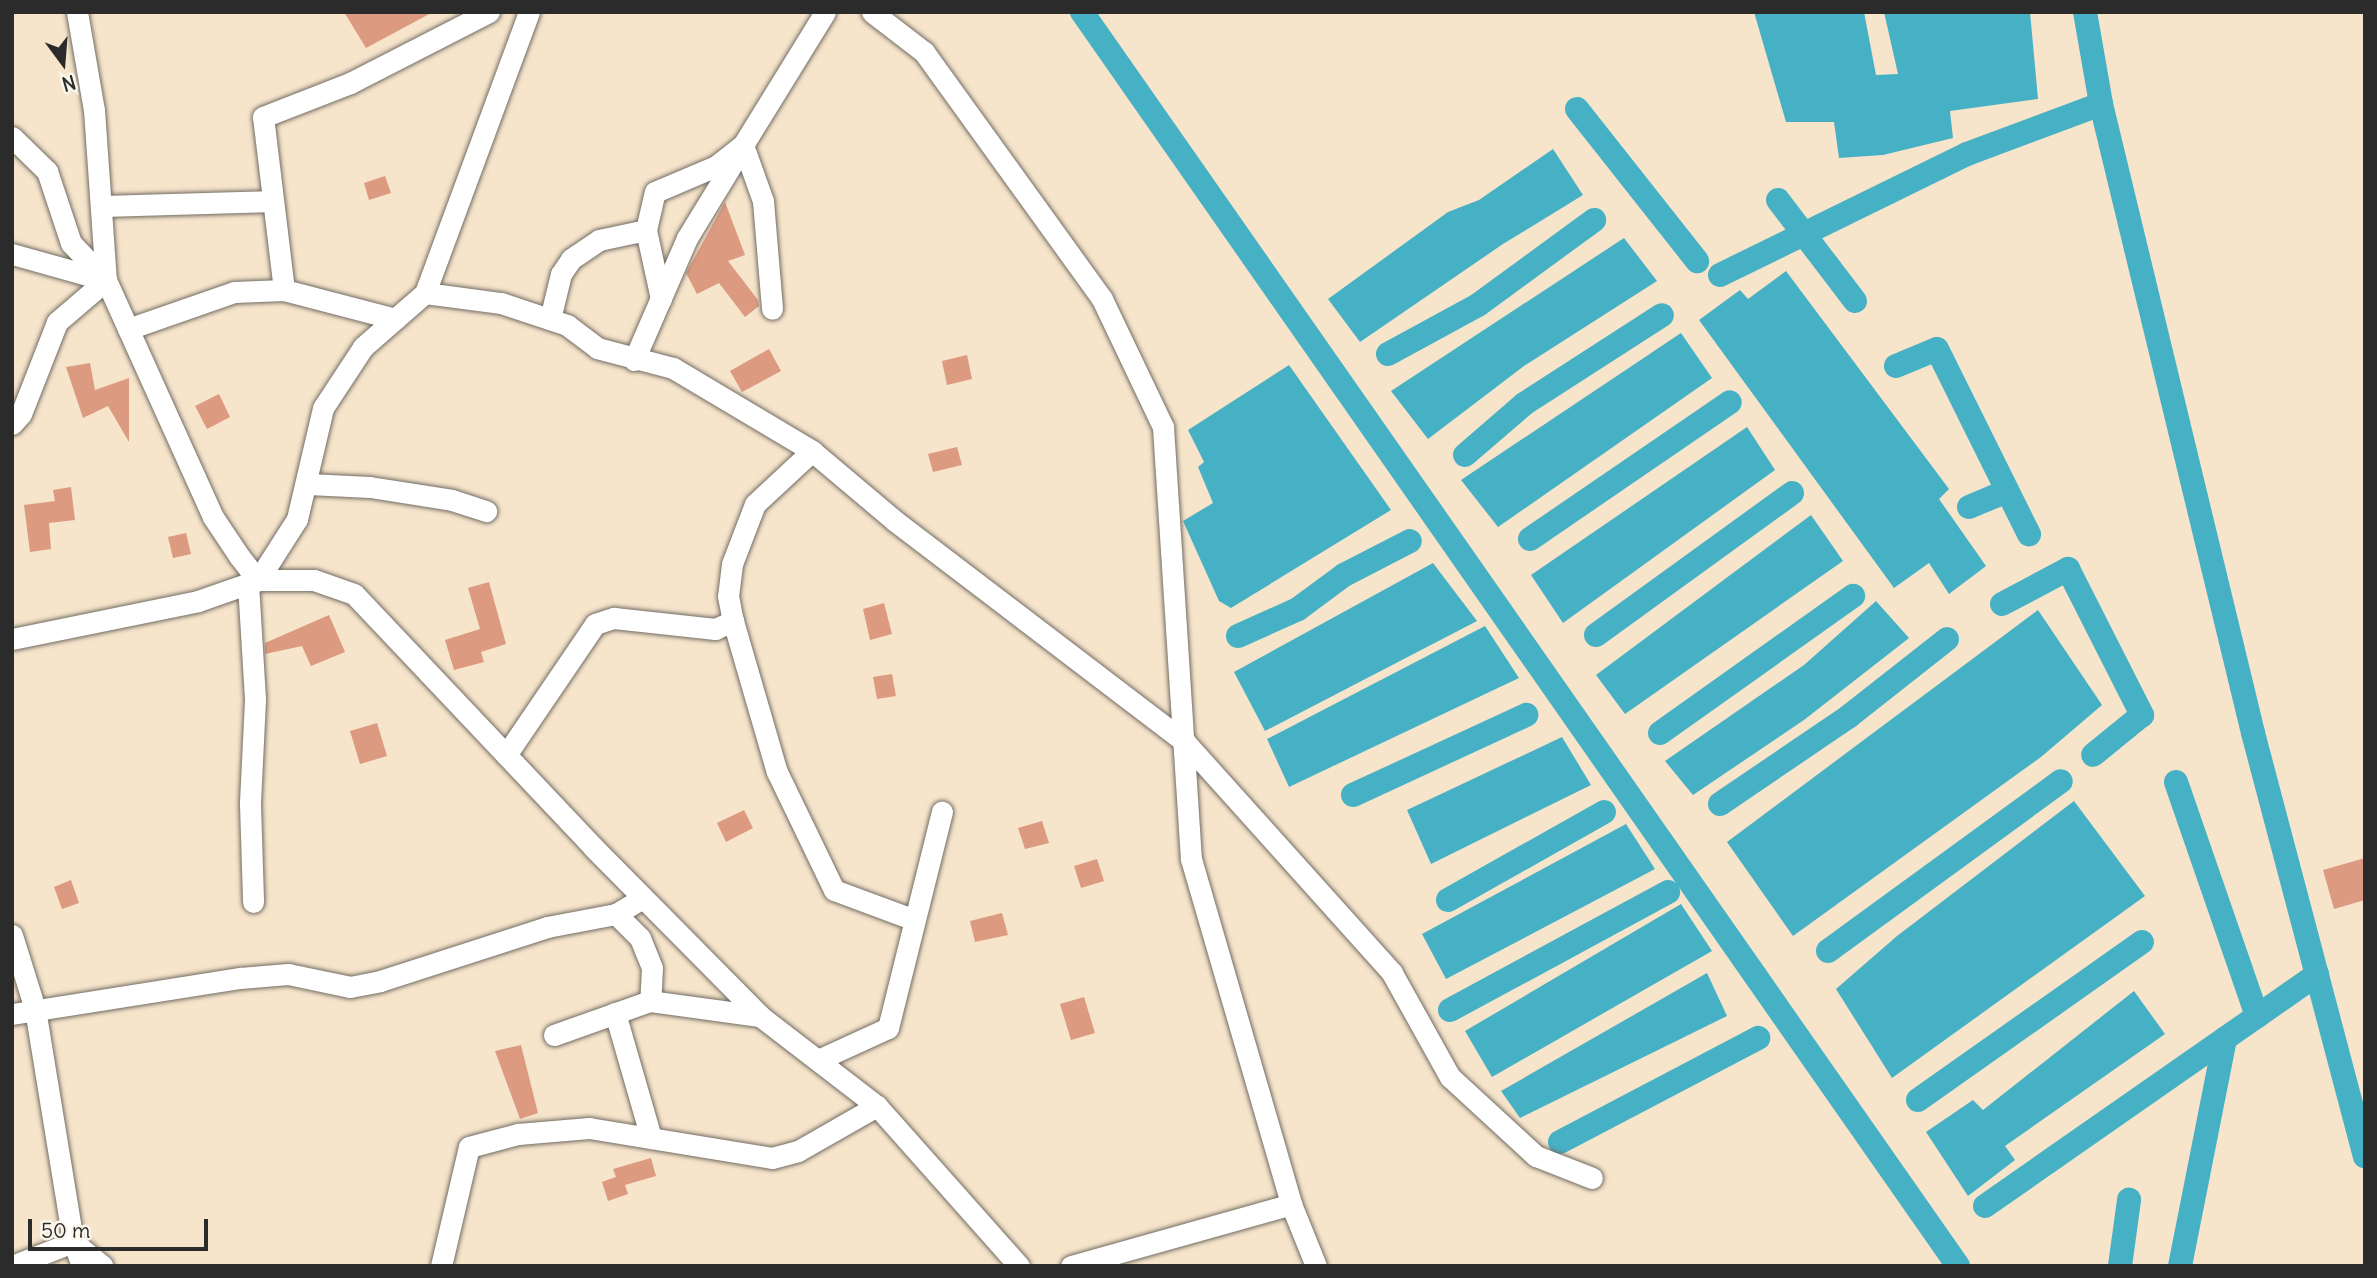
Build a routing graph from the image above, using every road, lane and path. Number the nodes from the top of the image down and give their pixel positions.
1 (77, 12) edge
2 (489, 12) edge
3 (529, 12) edge
4 (825, 12) edge
5 (872, 12) edge
6 (12, 137) edge
7 (743, 145) junction
8 (273, 201) junction
9 (104, 206) junction
10 (646, 230) junction
11 (12, 254) edge
12 (106, 281) junction
13 (284, 290) junction
14 (425, 293) junction
15 (661, 299) junction
16 (772, 309) dead end
17 (396, 319) junction
18 (550, 319) junction
19 (128, 329) junction
20 (634, 360) junction
21 (12, 424) edge
22 (811, 451) junction
23 (309, 484) junction
24 (486, 511) dead end
25 (253, 582) junction
26 (733, 621) junction
27 (12, 639) edge
28 (1185, 742) junction
29 (506, 755) junction
30 (942, 812) dead end
31 (643, 898) junction
32 (253, 902) dead end
33 (616, 914) junction
34 (912, 919) junction
35 (12, 935) edge
36 (650, 1001) junction
37 (35, 1009) junction
38 (615, 1013) junction
39 (12, 1014) edge
40 (761, 1016) junction
41 (554, 1035) dead end
42 (818, 1060) junction
43 (877, 1106) junction
44 (651, 1138) junction
45 (1592, 1178) dead end
46 (1292, 1204) junction
47 (73, 1242) junction
48 (12, 1266) edge
49 (82, 1266) edge
50 (103, 1266) edge
51 (441, 1266) edge
52 (1019, 1266) edge
53 (1071, 1266) edge
54 (1317, 1266) edge

1 - 9 street
2 - 8 street
3 - 14 street
4 - 7 street
5 - 28 street
6 - 12 street
7 - 10 street
7 - 15 street
7 - 16 street
8 - 9 street
8 - 13 street
9 - 12 street
10 - 15 street
10 - 18 street
11 - 12 street
12 - 19 street
12 - 21 street
13 - 17 street
13 - 19 street
14 - 17 street
14 - 18 street
15 - 20 street
17 - 23 street
18 - 20 street
19 - 25 street
20 - 22 street
22 - 26 street
22 - 28 street
23 - 24 street
23 - 25 street
25 - 27 street
25 - 29 street
25 - 32 street
26 - 29 street
26 - 34 street
28 - 45 street
28 - 46 street
29 - 31 street
30 - 34 street
31 - 33 street
31 - 40 street
33 - 36 street
33 - 37 street
34 - 42 street
35 - 37 street
36 - 38 street
36 - 40 street
37 - 39 street
37 - 47 street
38 - 41 street
38 - 44 street
40 - 42 street
42 - 43 street
43 - 44 street
43 - 52 street
44 - 51 street
46 - 53 street
46 - 54 street
47 - 48 street
47 - 49 street
47 - 50 street

